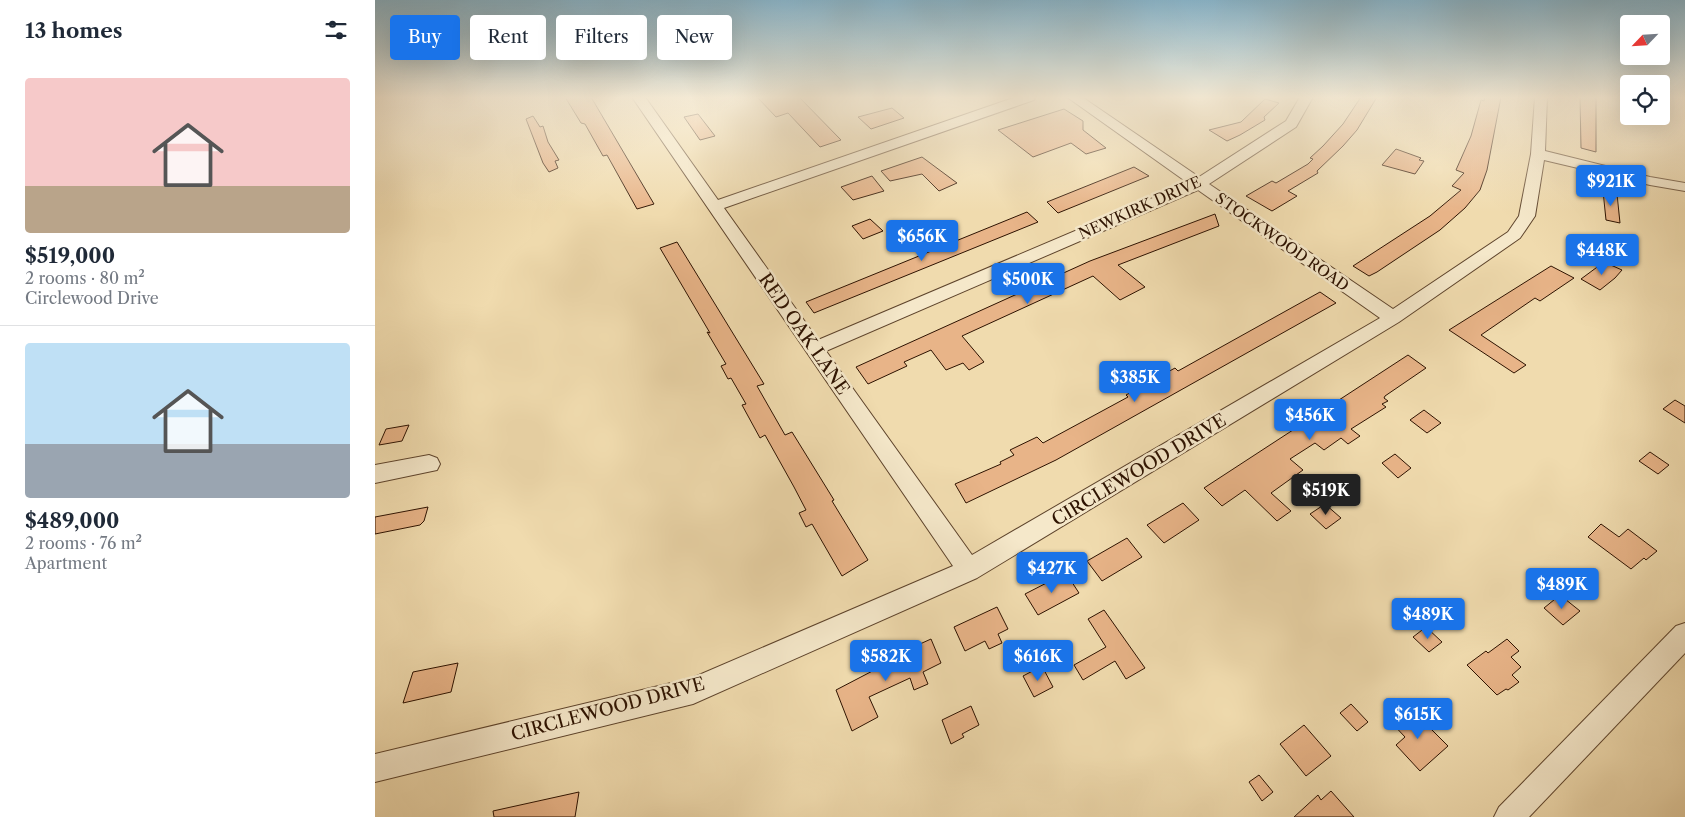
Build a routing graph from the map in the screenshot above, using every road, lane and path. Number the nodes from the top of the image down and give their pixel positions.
1 (668, 135) edge
2 (919, 135) edge
3 (1128, 135) edge
4 (1274, 135) edge
5 (1539, 135) edge
6 (1538, 154) junction
7 (1199, 184) junction
8 (1685, 187) edge
9 (714, 206) junction
10 (1393, 318) junction
11 (814, 349) junction
12 (429, 464) dead end
13 (375, 474) edge
14 (969, 570) junction
15 (1685, 635) edge
16 (375, 768) edge
17 (1509, 817) edge

1 - 9 street, RED OAK LANE
2 - 9 street
3 - 7 street, STOCKWOOD ROAD
4 - 7 street, NEWKIRK DRIVE
5 - 6 street, CIRCLEWOOD DRIVE
6 - 8 street
6 - 10 street, CIRCLEWOOD DRIVE
7 - 10 street, STOCKWOOD ROAD
7 - 11 street, NEWKIRK DRIVE
9 - 11 street, RED OAK LANE
10 - 14 street, CIRCLEWOOD DRIVE
11 - 14 street, RED OAK LANE
12 - 13 street
14 - 16 street, CIRCLEWOOD DRIVE
15 - 17 street

